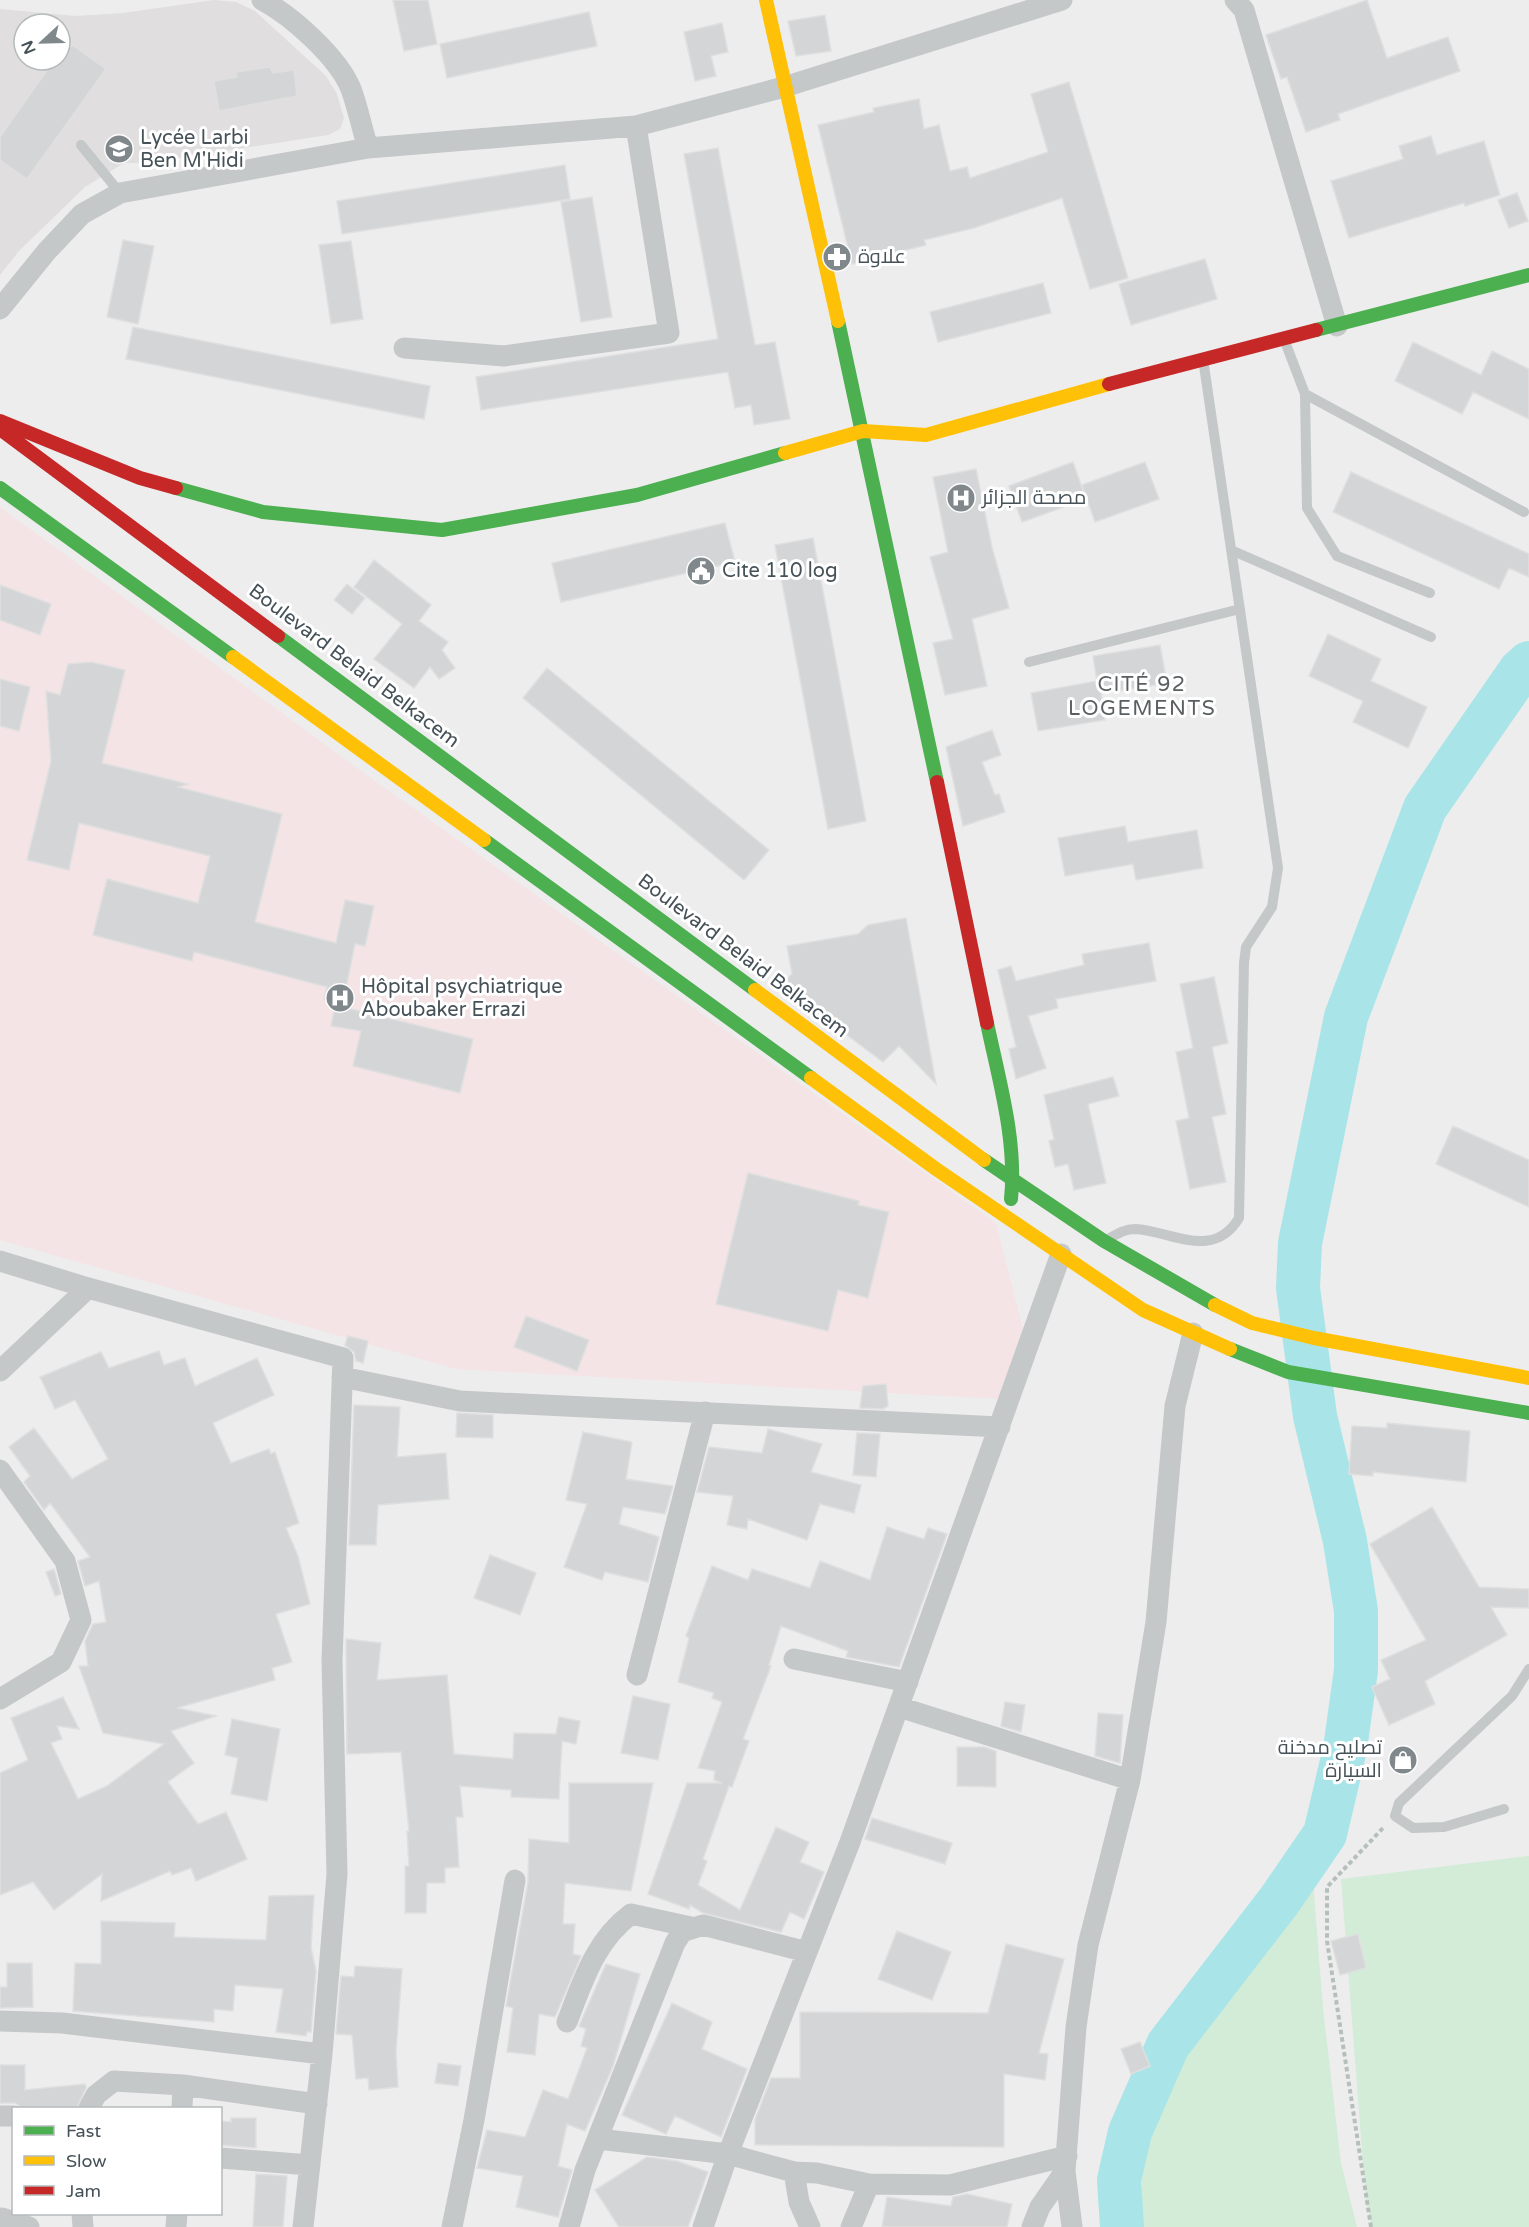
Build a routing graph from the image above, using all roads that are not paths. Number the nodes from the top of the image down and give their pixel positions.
1 (262, 0) edge
2 (766, 0) edge
3 (1062, 0) edge
4 (1235, 0) edge
5 (1020, 7) edge
6 (784, 87) junction
7 (636, 126) junction
8 (81, 145) dead end
9 (368, 148) junction
10 (120, 193) junction
11 (1529, 275) edge
12 (0, 309) edge
13 (1337, 326) junction
14 (1284, 339) junction
15 (404, 348) dead end
16 (1203, 359) junction
17 (1305, 394) junction
18 (0, 421) edge
19 (0, 429) edge
20 (862, 431) junction
21 (0, 488) edge
22 (1524, 512) dead end
23 (1231, 550) junction
24 (1430, 593) dead end
25 (1240, 609) junction
26 (1431, 637) dead end
27 (1029, 662) dead end
28 (1013, 1181) junction
29 (1008, 1218) junction
30 (1104, 1241) junction
31 (1061, 1254) junction
32 (0, 1261) edge
33 (87, 1288) junction
34 (1192, 1333) junction
35 (0, 1371) edge
36 (342, 1377) junction
37 (1529, 1378) edge
38 (705, 1412) junction
39 (1529, 1413) edge
40 (999, 1427) junction
41 (0, 1470) edge
42 (794, 1659) dead end
43 (1529, 1670) edge
44 (637, 1675) dead end
45 (908, 1682) junction
46 (0, 1699) edge
47 (899, 1707) junction
48 (1130, 1780) junction
49 (1504, 1809) dead end
50 (515, 1880) dead end
51 (691, 1927) junction
52 (807, 1952) junction
53 (0, 2021) edge
54 (567, 2022) dead end
55 (322, 2054) junction
56 (183, 2085) junction
57 (316, 2104) junction
58 (90, 2107) edge
59 (182, 2107) edge
60 (598, 2139) junction
61 (728, 2154) junction
62 (222, 2158) edge
63 (1066, 2164) junction
64 (310, 2165) junction
65 (794, 2172) junction
66 (869, 2184) junction
67 (2, 2218) dead end
68 (29, 2227) edge
69 (303, 2227) edge
70 (452, 2227) edge
71 (569, 2227) edge
72 (703, 2227) edge
73 (810, 2227) edge
74 (851, 2227) edge
75 (1032, 2227) edge
76 (1072, 2227) edge

1 - 9 street
2 - 6 main road
3 - 5 street
4 - 13 street
5 - 6 street
6 - 7 street
6 - 20 main road
7 - 9 street
7 - 15 street
8 - 10 lane
9 - 10 street
10 - 12 street
11 - 13 main road
13 - 14 main road
14 - 16 main road
14 - 17 lane
16 - 20 main road
16 - 23 lane
17 - 22 lane
17 - 24 lane
18 - 20 main road
19 - 28 main road, Boulevard Belaid Belkacem
20 - 28 main road
21 - 29 main road
23 - 25 lane
23 - 26 lane
25 - 27 lane
25 - 30 lane
28 - 29 main road
28 - 30 main road, Boulevard Belaid Belkacem
29 - 31 main road
30 - 37 main road, Boulevard Belaid Belkacem
31 - 34 main road
31 - 40 street
32 - 33 street
33 - 35 street
33 - 36 street
34 - 39 main road
34 - 48 street
36 - 38 street
36 - 55 street
38 - 40 street
38 - 44 street
40 - 45 street
41 - 46 street
42 - 45 street
43 - 49 lane
45 - 47 street
47 - 48 street
47 - 52 street
48 - 63 street
50 - 70 street
51 - 52 street
51 - 54 street
51 - 60 street
52 - 61 street
53 - 55 street
55 - 57 street
56 - 57 street
56 - 58 street
56 - 59 street
57 - 64 street
60 - 61 street
60 - 71 street
61 - 65 street
61 - 72 street
62 - 64 street
63 - 66 street
63 - 75 street
63 - 76 street
64 - 69 street
65 - 66 street
65 - 73 street
66 - 74 street
67 - 68 street

